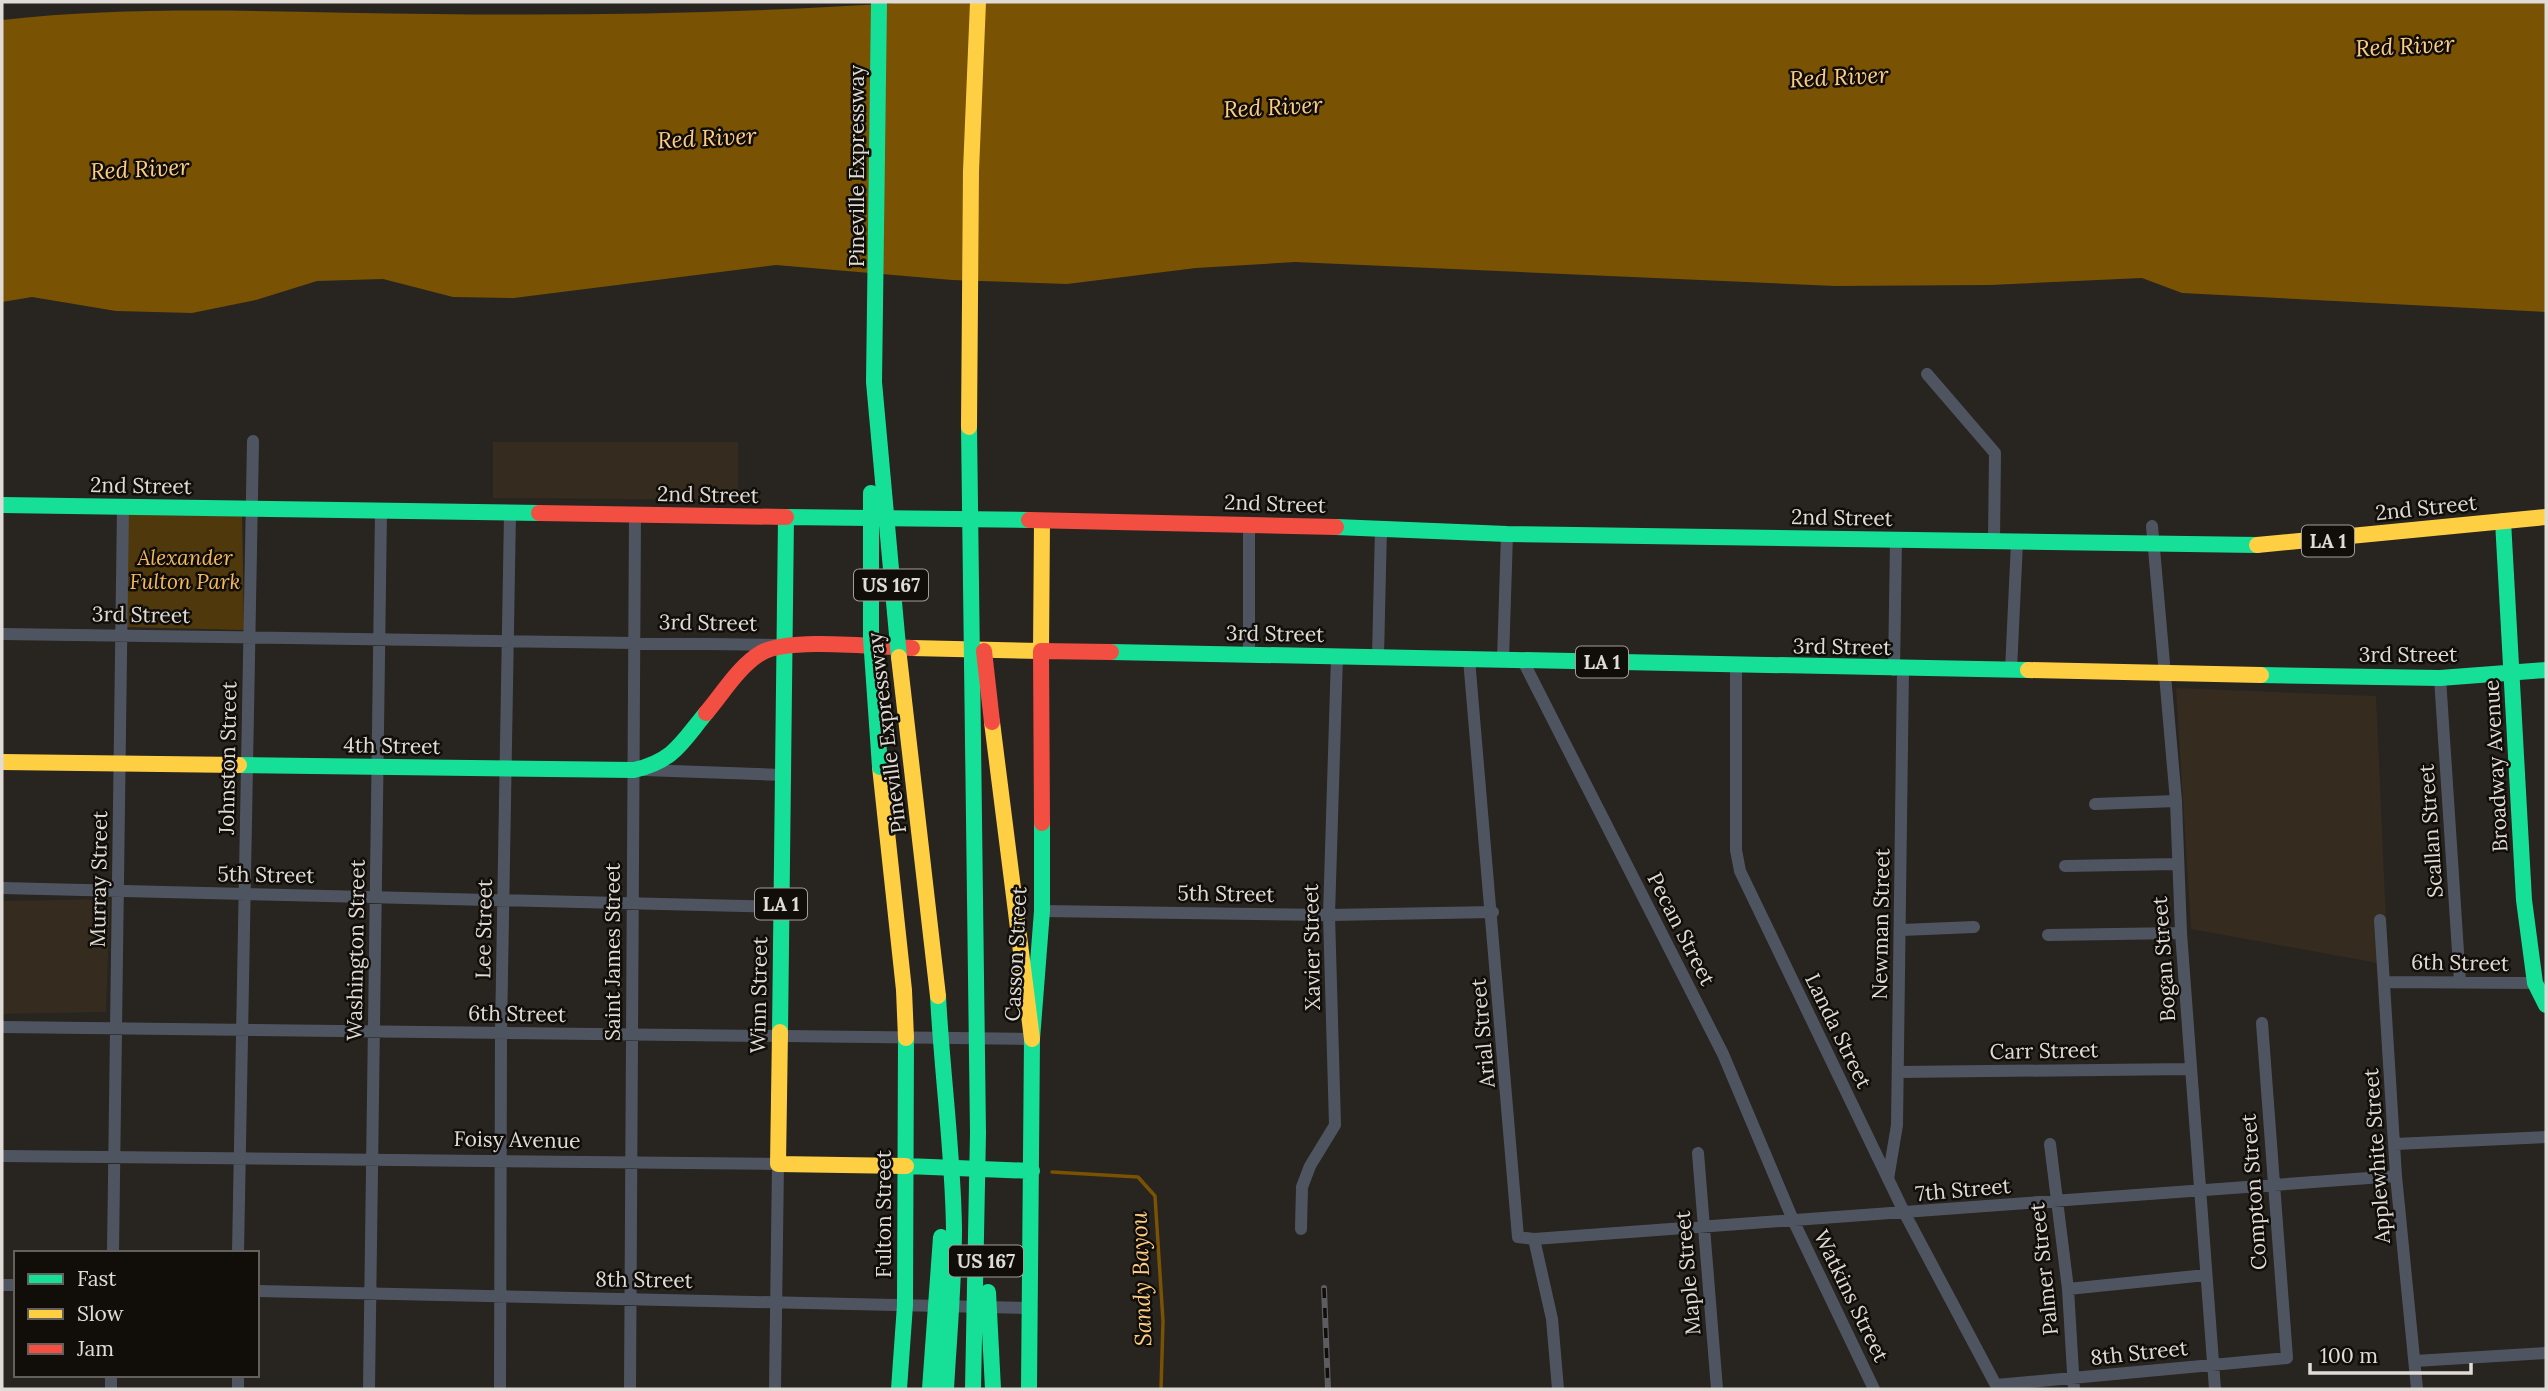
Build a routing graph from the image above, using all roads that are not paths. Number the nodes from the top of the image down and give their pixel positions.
1 (879, 2) edge
2 (978, 2) edge
3 (1927, 374) dead end
4 (874, 382) junction
5 (253, 441) dead end
6 (968, 499) junction
7 (2, 505) edge
8 (123, 507) junction
9 (252, 509) junction
10 (381, 511) junction
11 (510, 513) junction
12 (635, 514) junction
13 (786, 517) junction
14 (2546, 517) edge
15 (1042, 521) junction
16 (2503, 521) junction
17 (1249, 523) junction
18 (1381, 528) junction
19 (1507, 534) junction
20 (2152, 534) junction
21 (1896, 540) junction
22 (1994, 541) junction
23 (2017, 542) junction
24 (2, 634) edge
25 (122, 636) junction
26 (250, 638) junction
27 (379, 639) junction
28 (508, 641) junction
29 (635, 643) junction
30 (784, 645) junction
31 (1041, 651) junction
32 (1250, 654) junction
33 (1337, 656) junction
34 (1378, 656) junction
35 (1468, 659) junction
36 (1503, 660) junction
37 (1523, 661) junction
38 (1736, 665) junction
39 (1898, 669) junction
40 (2011, 670) junction
41 (2546, 670) edge
42 (2163, 673) junction
43 (2513, 673) junction
44 (2440, 678) junction
45 (2, 762) edge
46 (120, 763) junction
47 (247, 765) junction
48 (378, 767) junction
49 (507, 768) junction
50 (634, 770) junction
51 (782, 775) junction
52 (2176, 800) junction
53 (2095, 804) dead end
54 (2177, 864) junction
55 (2065, 866) dead end
56 (2, 888) edge
57 (118, 891) junction
58 (245, 894) junction
59 (376, 897) junction
60 (504, 900) junction
61 (633, 903) junction
62 (781, 907) junction
63 (1042, 911) junction
64 (1493, 912) junction
65 (1329, 915) junction
66 (2380, 920) dead end
67 (1974, 927) dead end
68 (1902, 930) junction
69 (2181, 933) junction
70 (2048, 935) dead end
71 (2384, 982) junction
72 (2460, 982) junction
73 (2535, 983) junction
74 (2546, 1004) edge
75 (2262, 1023) dead end
76 (2, 1027) edge
77 (116, 1029) junction
78 (243, 1030) junction
79 (374, 1032) junction
80 (501, 1033) junction
81 (632, 1035) junction
82 (779, 1037) junction
83 (906, 1038) junction
84 (1032, 1040) junction
85 (2191, 1069) junction
86 (1898, 1072) junction
87 (978, 1133) junction
88 (2546, 1137) edge
89 (2050, 1144) dead end
90 (2395, 1144) junction
91 (1698, 1153) dead end
92 (2, 1156) edge
93 (114, 1157) junction
94 (240, 1159) junction
95 (372, 1160) junction
96 (500, 1161) junction
97 (631, 1162) junction
98 (778, 1164) junction
99 (906, 1166) junction
100 (949, 1166) junction
101 (1032, 1171) junction
102 (2396, 1176) junction
103 (1888, 1179) junction
104 (2273, 1186) junction
105 (2200, 1192) junction
106 (2057, 1202) junction
107 (1905, 1214) junction
108 (1793, 1220) junction
109 (1704, 1228) junction
110 (1301, 1229) dead end
111 (1534, 1239) junction
112 (113, 1251) edge
113 (238, 1251) edge
114 (2206, 1275) junction
115 (2067, 1289) junction
116 (259, 1291) edge
117 (371, 1293) junction
118 (500, 1296) junction
119 (630, 1299) junction
120 (776, 1302) junction
121 (905, 1305) junction
122 (1030, 1308) junction
123 (2546, 1353) edge
124 (2287, 1358) joint
125 (2415, 1361) junction
126 (2214, 1365) junction
127 (2073, 1384) edge
128 (1997, 1387) edge
129 (369, 1389) edge
130 (500, 1389) edge
131 (629, 1389) edge
132 (775, 1389) edge
133 (899, 1389) edge
134 (930, 1389) edge
135 (946, 1389) edge
136 (973, 1389) edge
137 (993, 1389) edge
138 (1029, 1389) edge
139 (1558, 1389) edge
140 (1717, 1389) edge
141 (1874, 1389) edge
142 (2215, 1389) edge
143 (2417, 1389) edge

1 - 4 main road, Pineville Expressway / US 167, bridge
2 - 6 main road, US 167, bridge
3 - 22 street
4 - 83 main road, Fulton Street, bridge
4 - 100 main road, Pineville Expressway / US 167, bridge
5 - 9 street, Johnston Street
6 - 84 main road, bridge
6 - 87 main road, US 167, bridge
7 - 8 main road, 2nd Street
8 - 9 main road, 2nd Street
8 - 25 street, Murray Street
9 - 10 main road, 2nd Street
9 - 26 street, Johnston Street
10 - 11 main road, 2nd Street
10 - 27 street, Washington Street
11 - 12 main road, 2nd Street
11 - 28 street, Lee Street
12 - 13 main road, 2nd Street
12 - 29 street, Saint James Street
13 - 15 main road, 2nd Street / LA 1
13 - 30 main road, Winn Street / LA 1
14 - 16 main road, 2nd Street / LA 1
15 - 17 main road, 2nd Street / LA 1
15 - 31 main road, Casson Street
16 - 20 main road, 2nd Street / LA 1
16 - 43 main road, Broadway Avenue
17 - 18 main road, 2nd Street / LA 1
17 - 32 street
18 - 19 main road, 2nd Street / LA 1
18 - 34 street
19 - 21 main road, 2nd Street / LA 1
19 - 36 street
20 - 23 main road, 2nd Street / LA 1
20 - 42 street, Bogan Street
21 - 22 main road, 2nd Street / LA 1
21 - 39 street, Newman Street
22 - 23 main road, 2nd Street / LA 1
23 - 40 street
24 - 25 street, 3rd Street
25 - 26 street, 3rd Street
25 - 46 street, Murray Street
26 - 27 street, 3rd Street
26 - 47 street, Johnston Street
27 - 28 street, 3rd Street
27 - 48 street, Washington Street
28 - 29 street, 3rd Street
28 - 49 street, Lee Street
29 - 30 street, 3rd Street
29 - 50 street, Saint James Street
30 - 31 main road, 3rd Street
30 - 50 main road
30 - 51 main road, Winn Street / LA 1
31 - 32 main road, 3rd Street / LA 1
31 - 63 main road, Casson Street
32 - 33 main road, 3rd Street / LA 1
33 - 34 main road, 3rd Street / LA 1
33 - 65 street, Xavier Street
34 - 35 main road, 3rd Street / LA 1
35 - 36 main road, 3rd Street / LA 1
35 - 64 street, Arial Street
36 - 37 main road, 3rd Street / LA 1
37 - 38 main road, 3rd Street / LA 1
37 - 108 street, Pecan Street
38 - 39 main road, 3rd Street / LA 1
38 - 103 street, Landa Street
39 - 40 main road, 3rd Street / LA 1
39 - 68 street, Newman Street
40 - 42 main road, 3rd Street / LA 1
41 - 43 main road, 3rd Street / LA 1
42 - 44 main road, 3rd Street / LA 1
42 - 52 street, Bogan Street
43 - 44 main road, 3rd Street / LA 1
43 - 73 main road, Broadway Avenue
44 - 72 street, Scallan Street
45 - 46 main road, 4th Street
46 - 47 main road, 4th Street
46 - 57 street, Murray Street
47 - 48 main road, 4th Street
47 - 58 street, Johnston Street
48 - 49 main road, 4th Street
48 - 59 street, Washington Street
49 - 50 main road, 4th Street
49 - 60 street, Lee Street
50 - 51 street, 4th Street
50 - 61 street, Saint James Street
51 - 62 main road, Winn Street / LA 1
52 - 53 street
52 - 54 street, Bogan Street
54 - 55 street
54 - 69 street, Bogan Street
56 - 57 street, 5th Street
57 - 58 street, 5th Street
57 - 77 street, Murray Street
58 - 59 street, 5th Street
58 - 78 street, Johnston Street
59 - 60 street, 5th Street
59 - 79 street, Washington Street
60 - 61 street, 5th Street
60 - 80 street, Lee Street
61 - 62 street, 5th Street
61 - 81 street, Saint James Street
62 - 82 main road, Winn Street / LA 1
63 - 65 street, 5th Street
63 - 84 main road, Casson Street
64 - 65 street, 5th Street
64 - 111 street, Arial Street
65 - 110 street, Xavier Street
66 - 71 street, Applewhite Street
67 - 68 street
68 - 86 street, Newman Street
69 - 70 street
69 - 85 street, Bogan Street
71 - 72 street, 6th Street
71 - 90 street, Applewhite Street
72 - 73 street, 6th Street
73 - 74 main road, Broadway Avenue
75 - 104 street, Compton Street
76 - 77 street, 6th Street
77 - 78 street, 6th Street
77 - 93 street, Murray Street
78 - 79 street, 6th Street
78 - 94 street, Johnston Street
79 - 80 street, 6th Street
79 - 95 street, Washington Street
80 - 81 street, 6th Street
80 - 96 street, Lee Street
81 - 82 street, 6th Street
81 - 97 street, Saint James Street
82 - 83 street, 6th Street
82 - 98 main road, Winn Street / LA 1
83 - 84 street, 6th Street
83 - 99 main road, Fulton Street
84 - 101 main road, Casson Street
85 - 86 street, Carr Street
85 - 105 street, Bogan Street
86 - 103 street, Newman Street
87 - 136 main road, bridge
87 - 137 main road, US 167, bridge
88 - 90 street
89 - 106 street, Palmer Street
90 - 102 street, Applewhite Street
91 - 109 street, Maple Street
92 - 93 street, Foisy Avenue
93 - 94 street, Foisy Avenue
93 - 112 street, Murray Street
94 - 95 street, Foisy Avenue
94 - 113 street, Johnston Street
95 - 96 street, Foisy Avenue
95 - 117 street, Washington Street
96 - 97 street, Foisy Avenue
96 - 118 street, Lee Street
97 - 98 street, Foisy Avenue
97 - 119 street, Saint James Street
98 - 99 main road, Foisy Avenue
98 - 120 street, Winn Street
99 - 101 main road, Foisy Avenue
99 - 121 main road, Fulton Street
100 - 134 main road, bridge
100 - 135 main road, US 167, bridge
101 - 122 main road, Casson Street
102 - 104 street, 7th Street
102 - 125 street, Applewhite Street
103 - 107 street, Landa Street
104 - 105 street, 7th Street
104 - 124 street, Compton Street
105 - 106 street, 7th Street
105 - 114 street, Bogan Street
106 - 107 street, 7th Street
106 - 115 street, Palmer Street
107 - 108 street, 7th Street
107 - 128 street, Landa Street
108 - 109 street, 7th Street
108 - 141 street, Watkins Street
109 - 111 street, 7th Street
109 - 140 street, Maple Street
111 - 139 street, Arial Street
114 - 115 street
114 - 126 street, Bogan Street
115 - 127 street, Palmer Street
116 - 117 street, 8th Street
117 - 118 street, 8th Street
117 - 129 street, Washington Street
118 - 119 street, 8th Street
118 - 130 street, Lee Street
119 - 120 street, 8th Street
119 - 131 street, Saint James Street
120 - 121 street, 8th Street
120 - 132 street, Winn Street
121 - 122 street, 8th Street
121 - 133 main road, Fulton Street
122 - 138 main road, Casson Street
123 - 125 street
124 - 126 street, 8th Street
125 - 143 street, Applewhite Street
126 - 127 street, 8th Street
126 - 142 street, Bogan Street
127 - 128 street, 8th Street

